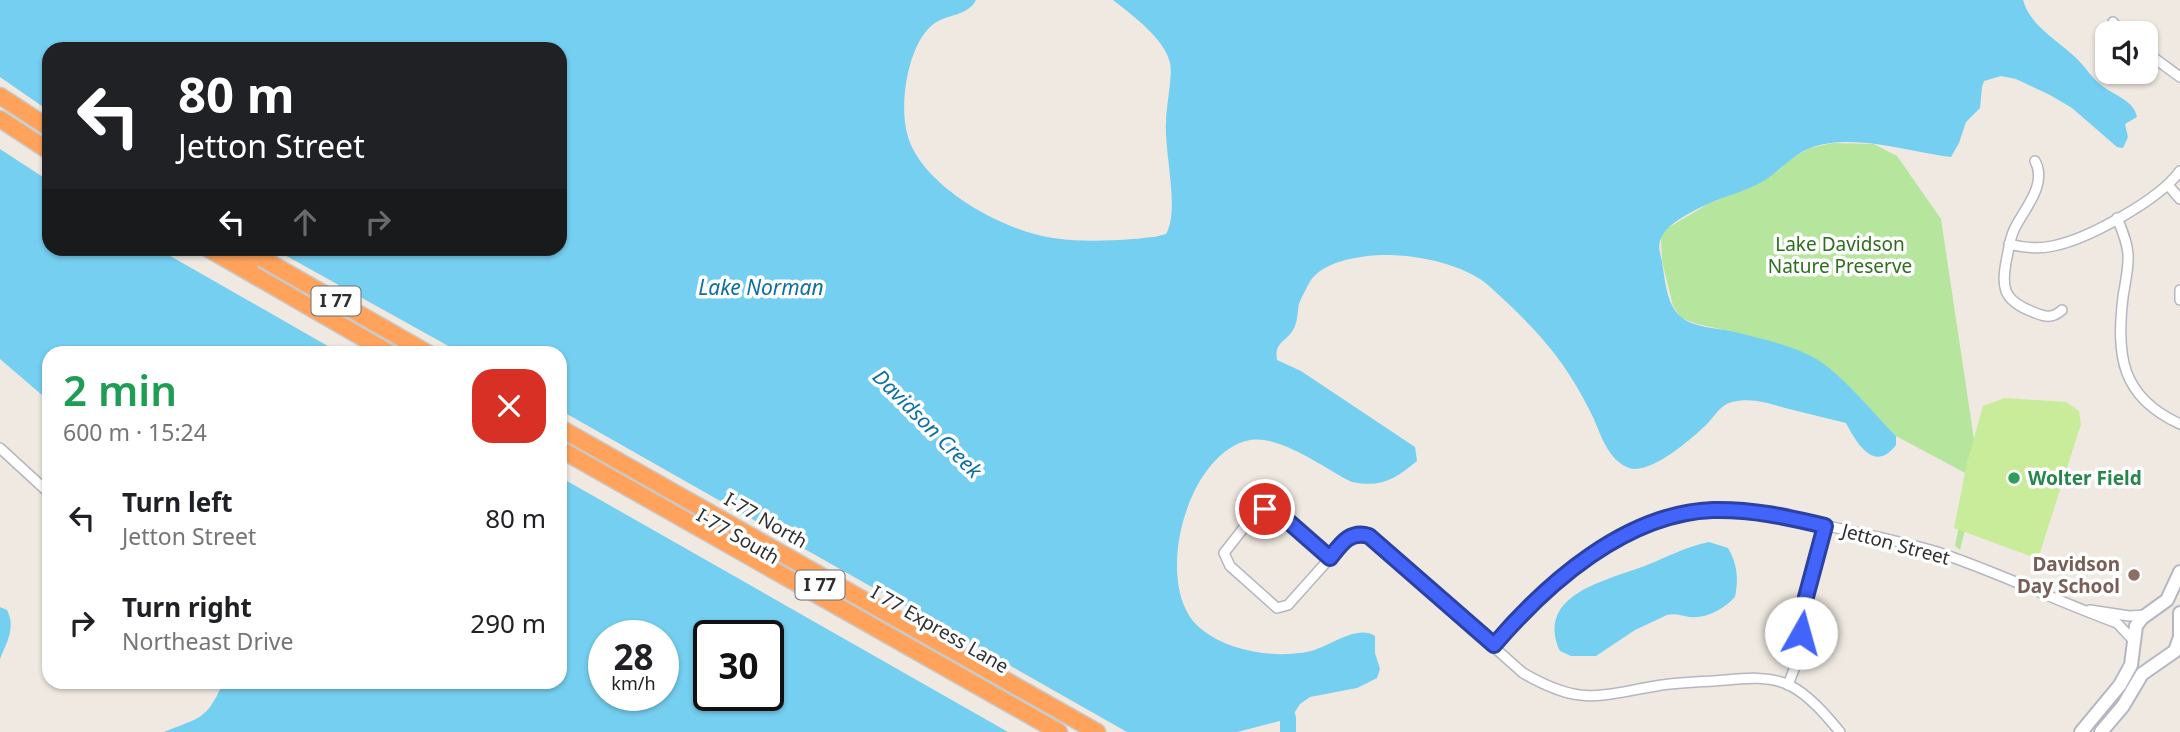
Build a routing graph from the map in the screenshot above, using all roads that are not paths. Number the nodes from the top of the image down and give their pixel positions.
1 (2158, 61) edge
2 (2180, 77) edge
3 (0, 96) edge
4 (0, 106) edge
5 (0, 118) edge
6 (42, 123) edge
7 (0, 128) edge
8 (42, 133) edge
9 (42, 146) edge
10 (42, 156) edge
11 (2035, 161) dead end
12 (2180, 171) edge
13 (2168, 185) junction
14 (2180, 199) edge
15 (2117, 218) junction
16 (2009, 244) junction
17 (205, 256) edge
18 (221, 256) edge
19 (241, 256) edge
20 (258, 256) edge
21 (2180, 290) edge
22 (2180, 300) edge
23 (2062, 310) dead end
24 (360, 346) edge
25 (377, 346) edge
26 (397, 346) edge
27 (415, 346) edge
28 (2180, 424) edge
29 (567, 432) edge
30 (567, 442) edge
31 (0, 448) edge
32 (567, 453) edge
33 (567, 463) edge
34 (42, 487) edge
35 (1825, 526) junction
36 (1330, 558) junction
37 (2180, 572) edge
38 (2084, 610) junction
39 (2149, 613) junction
40 (2180, 613) edge
41 (2179, 625) edge
42 (2180, 637) edge
43 (1494, 645) junction
44 (2133, 645) junction
45 (2168, 659) edge
46 (1788, 685) junction
47 (1042, 732) edge
48 (1059, 732) edge
49 (1080, 732) edge
50 (1097, 732) edge
51 (1840, 732) edge
52 (2081, 732) edge
53 (2101, 732) edge

1 - 2 street
3 - 6 highway
4 - 8 highway
5 - 9 highway
7 - 10 highway
11 - 16 street
12 - 13 street
13 - 14 street
13 - 15 street
15 - 16 street
15 - 28 street
16 - 23 street
17 - 24 highway, I 77
18 - 25 highway, I 77
19 - 26 highway, I 77
20 - 27 highway, I 77
21 - 22 street
29 - 50 highway, I-77 North / I 77
30 - 49 highway, I 77 Express Lane / I 77
31 - 34 street
32 - 48 highway, I 77 Express Lane / I 77
33 - 47 highway, I-77 South / I 77
35 - 38 street, Jetton Street
35 - 43 street, Jetton Street
35 - 46 street
36 - 36 street
36 - 43 street
37 - 39 main road
38 - 39 street, Jetton Street
38 - 44 street, Jetton Street
39 - 41 main road
39 - 44 main road
40 - 41 main road
41 - 42 main road
42 - 45 main road
43 - 46 street
44 - 45 main road
44 - 52 main road
45 - 53 main road
46 - 51 street

